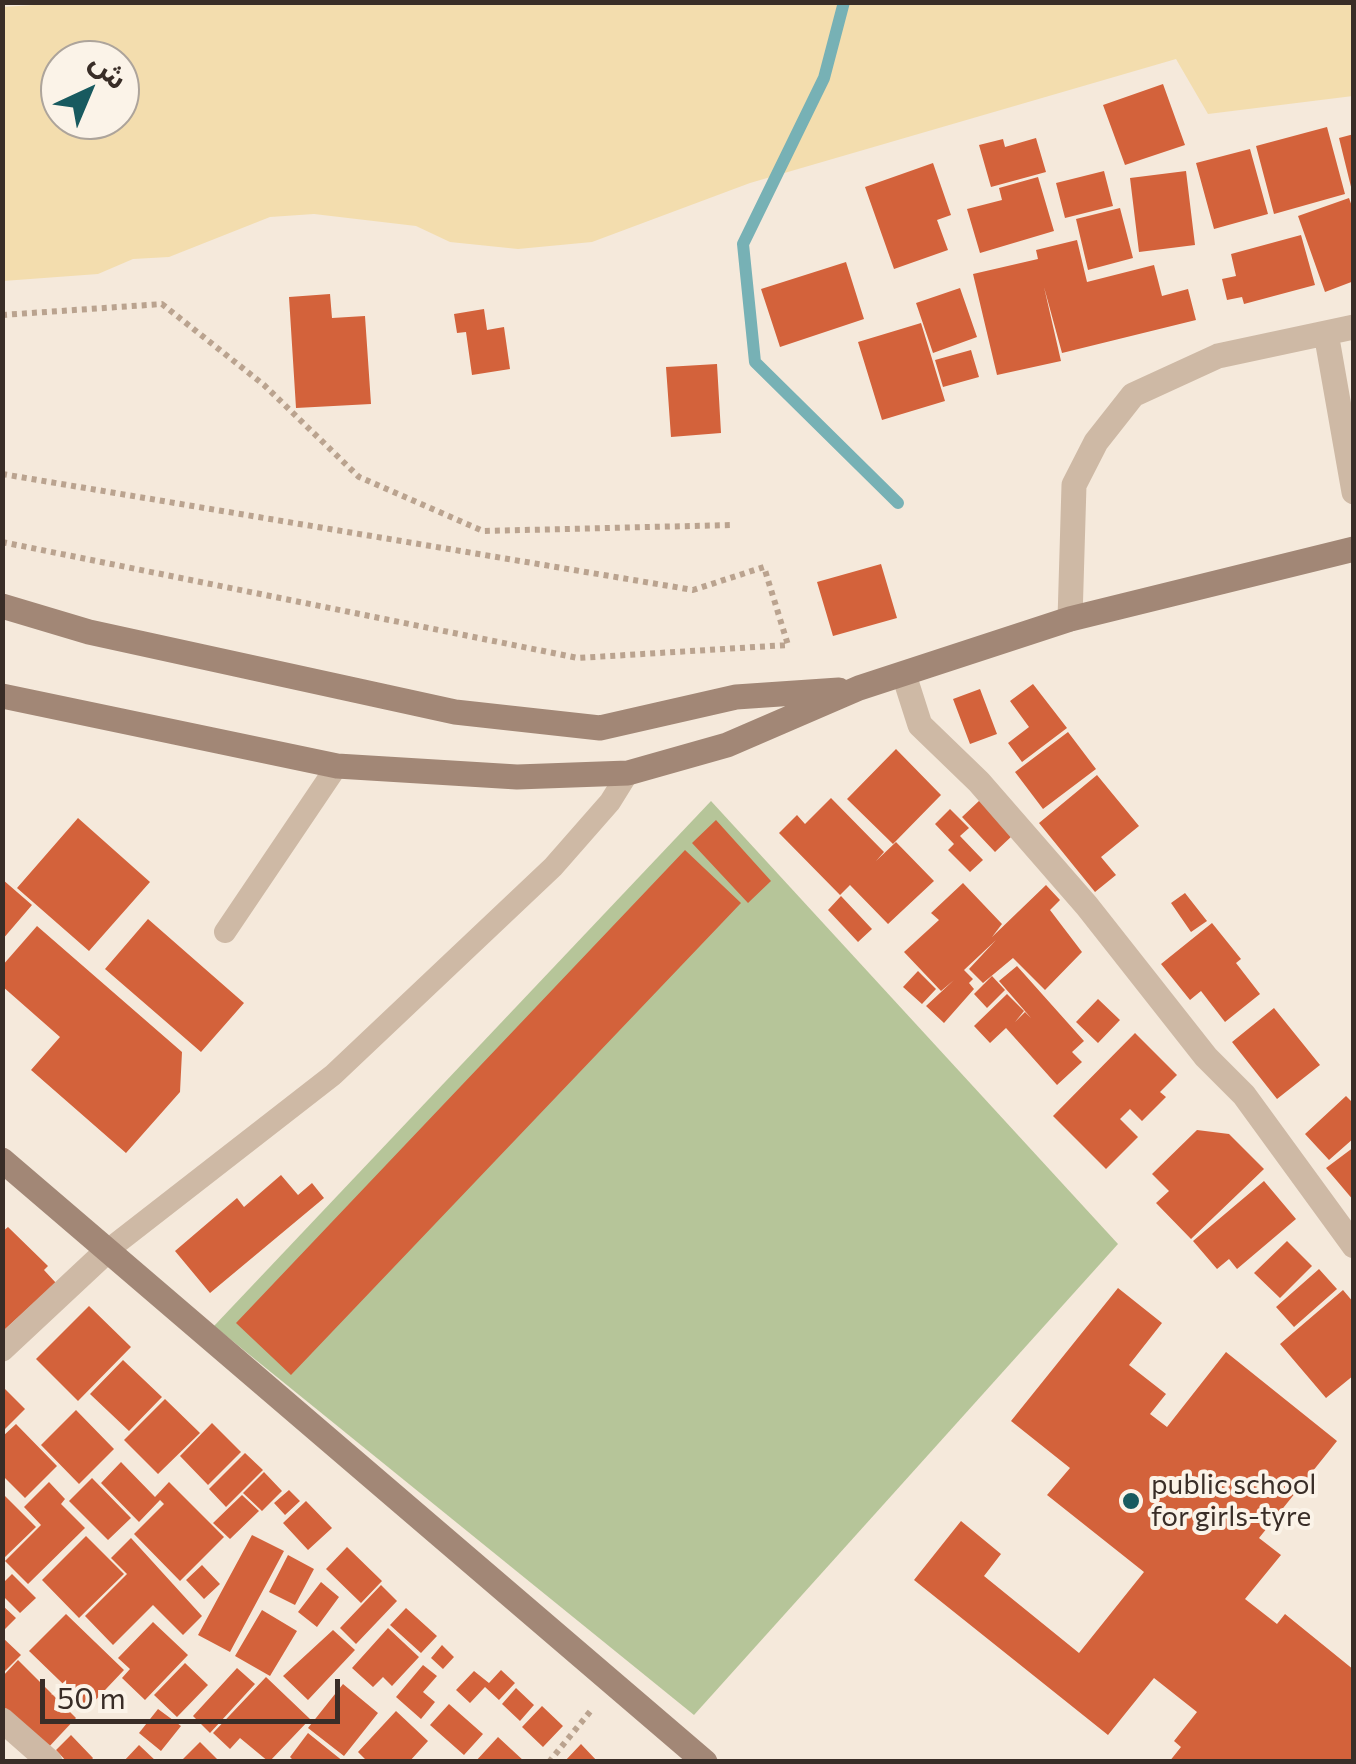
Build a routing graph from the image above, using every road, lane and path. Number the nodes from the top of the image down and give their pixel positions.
1 (2, 315) edge
2 (1354, 327) edge
3 (1326, 333) junction
4 (2, 474) edge
5 (1354, 492) edge
6 (732, 525) dead end
7 (2, 542) edge
8 (1354, 550) edge
9 (2, 606) edge
10 (1070, 619) junction
11 (904, 675) junction
12 (859, 688) junction
13 (2, 696) edge
14 (337, 766) junction
15 (628, 773) junction
16 (226, 932) dead end
17 (2, 1160) edge
18 (1354, 1246) edge
19 (108, 1250) junction
20 (2, 1349) edge
21 (614, 1683) junction
22 (2, 1720) edge
23 (50, 1762) edge
24 (549, 1762) edge
25 (705, 1762) edge

1 - 6 path
2 - 3 street
3 - 5 street
3 - 10 street
4 - 7 path
8 - 10 main road
9 - 12 main road
10 - 11 main road
11 - 12 main road
11 - 18 street
12 - 15 main road
13 - 14 main road
14 - 15 main road
14 - 16 lane
15 - 19 lane
17 - 19 main road
19 - 20 street
19 - 21 main road
21 - 24 path
21 - 25 main road
22 - 23 street

